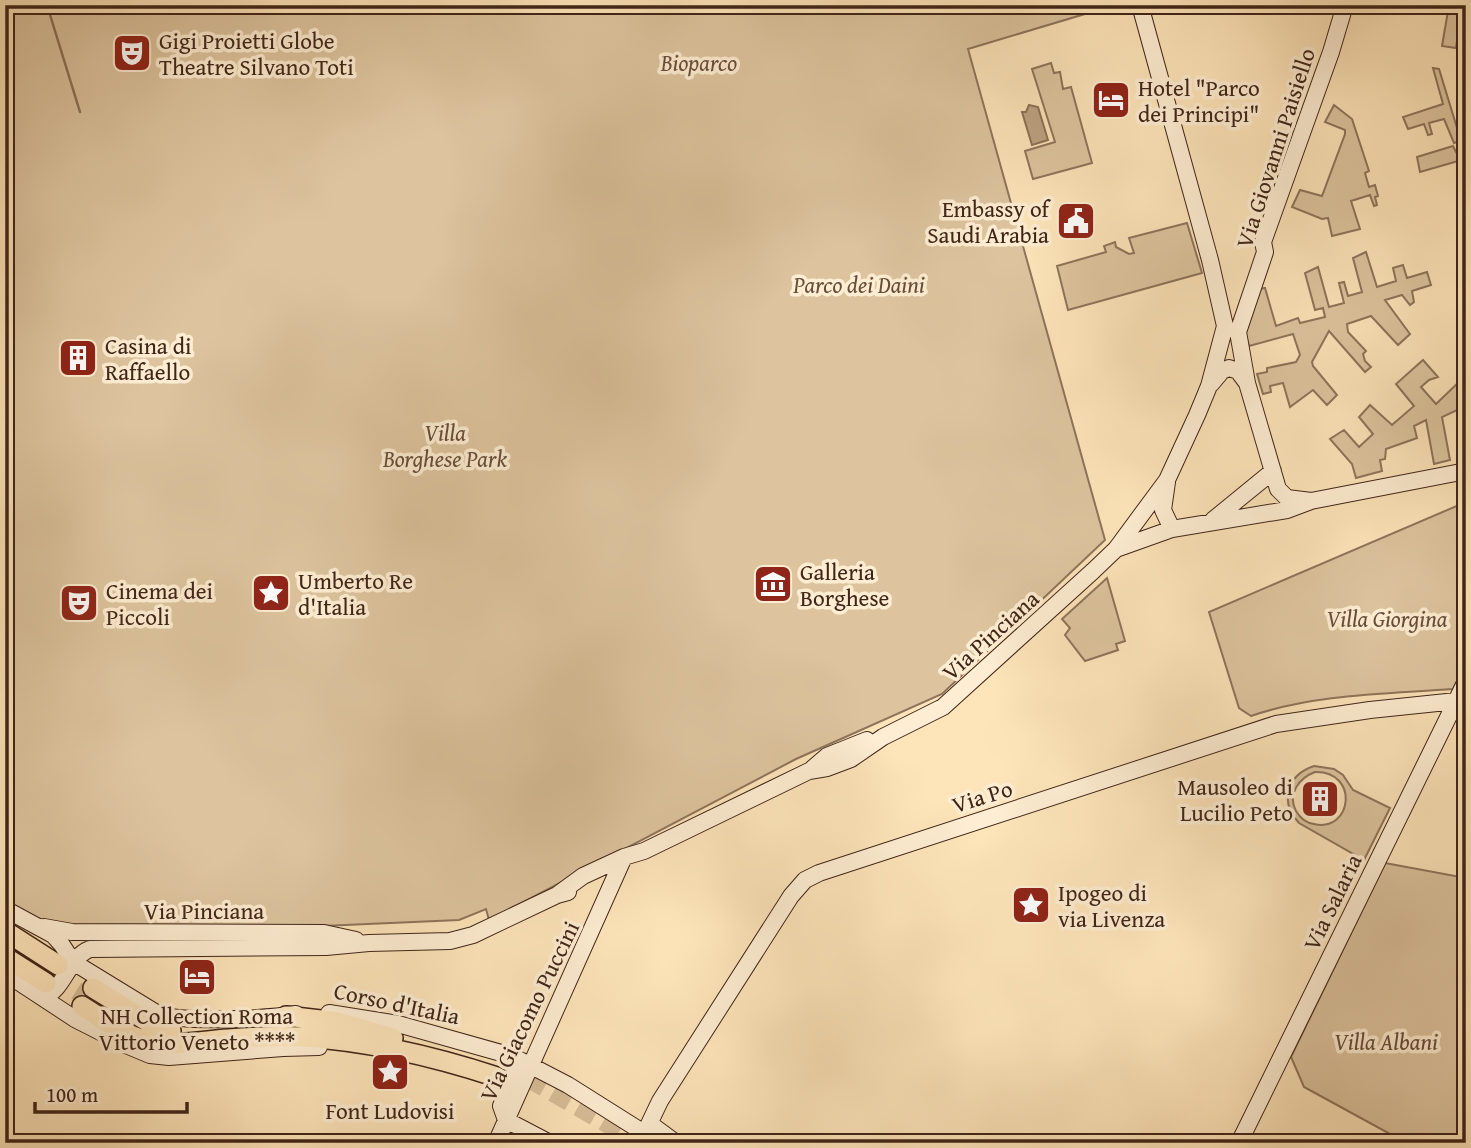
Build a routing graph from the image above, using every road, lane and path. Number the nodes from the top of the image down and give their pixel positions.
1 (1140, 5) edge
2 (1345, 5) edge
3 (1247, 383) junction
4 (1209, 386) junction
5 (1273, 471) junction
6 (1466, 471) edge
7 (1167, 480) junction
8 (1311, 501) junction
9 (1211, 522) junction
10 (1172, 529) junction
11 (1116, 549) junction
12 (1466, 681) edge
13 (1461, 701) edge
14 (622, 863) junction
15 (5, 909) edge
16 (39, 926) junction
17 (5, 931) edge
18 (369, 943) junction
19 (5, 946) edge
20 (5, 957) edge
21 (5, 973) edge
22 (54, 977) junction
23 (286, 1016) junction
24 (246, 1038) junction
25 (393, 1038) junction
26 (302, 1046) junction
27 (331, 1048) joint
28 (430, 1057) junction
29 (526, 1062) junction
30 (506, 1120) junction
31 (645, 1132) edge
32 (496, 1143) edge
33 (550, 1143) edge
34 (660, 1143) edge
35 (676, 1143) edge
36 (1239, 1143) edge

1 - 4 street
2 - 3 street, Via Giovanni Paisiello
3 - 4 street
3 - 5 street, Via Giovanni Paisiello
4 - 7 street
5 - 8 street, Via Giovanni Paisiello
5 - 9 street
6 - 8 street
7 - 10 street
7 - 11 street
8 - 9 street
9 - 10 street
10 - 11 street
11 - 14 street, Via Pinciana
12 - 13 street, Via Salaria
13 - 31 street, Via Po
13 - 36 street, Via Salaria
14 - 18 street, Via Pinciana
14 - 29 street, Via Giacomo Puccini
15 - 16 street, Corso d'Italia
16 - 18 street, Via Pinciana
16 - 22 street, Corso d'Italia
17 - 22 main road
18 - 22 street, Via Pinciana
19 - 22 main road, Corso d'Italia
20 - 22 main road, Corso d'Italia
21 - 22 street, Corso d'Italia
22 - 23 street, Corso d'Italia
22 - 26 street, Corso d'Italia
23 - 25 main road
23 - 29 street, Corso d'Italia
24 - 25 main road, Corso d'Italia
24 - 26 main road
24 - 28 main road, Corso d'Italia
25 - 28 main road, Corso d'Italia
26 - 27 street, Corso d'Italia
27 - 28 main road
29 - 30 street, Via Giacomo Puccini
29 - 31 street, Corso d'Italia
30 - 32 street, Via Giacomo Puccini
30 - 33 street
31 - 34 street, Corso d'Italia
31 - 35 street, Corso d'Italia

